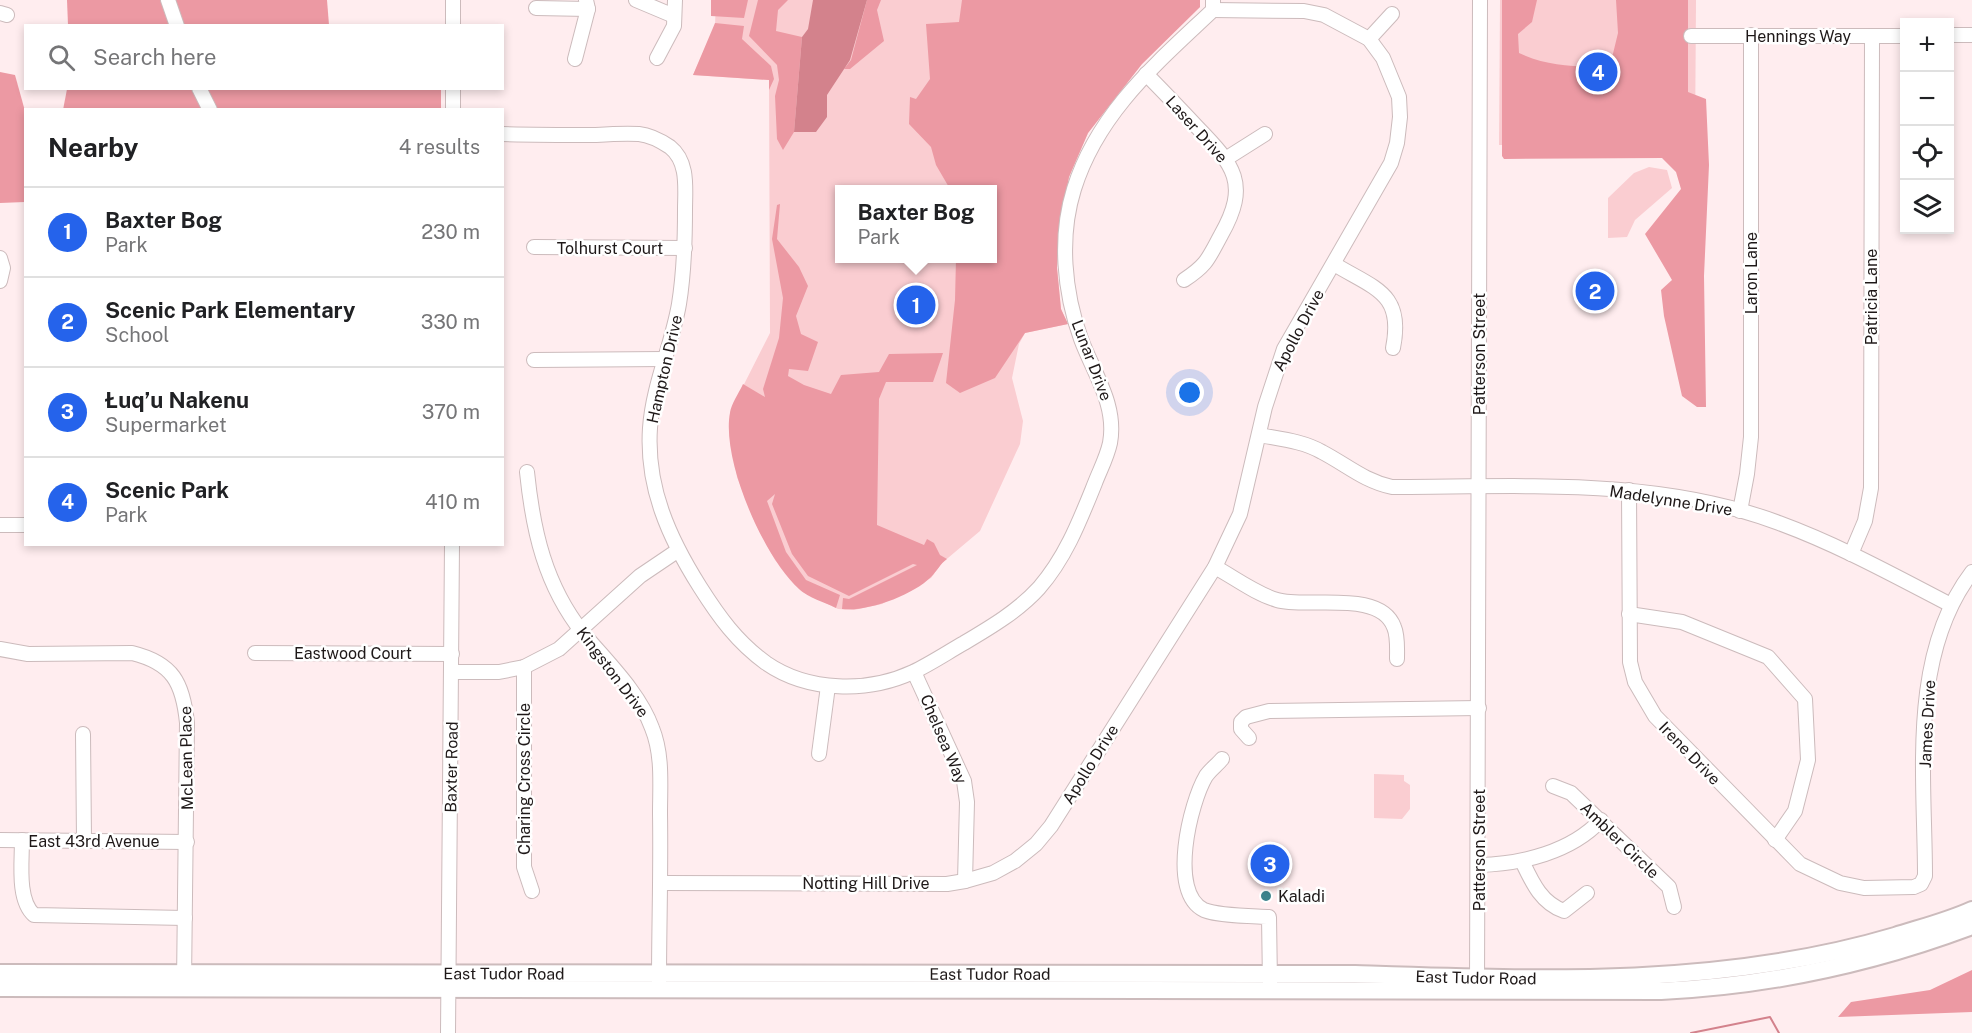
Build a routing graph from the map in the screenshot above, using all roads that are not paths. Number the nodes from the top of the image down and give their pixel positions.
1 (168, 0) edge
2 (453, 0) edge
3 (636, 0) edge
4 (675, 0) edge
5 (1480, 0) edge
6 (587, 4) edge
7 (1213, 5) edge
8 (537, 6) edge
9 (1392, 14) dead end
10 (674, 16) junction
11 (176, 24) edge
12 (453, 24) edge
13 (1751, 35) junction
14 (1954, 35) edge
15 (1972, 35) edge
16 (1691, 36) dead end
17 (1872, 36) junction
18 (1900, 36) edge
19 (1369, 39) junction
20 (657, 58) dead end
21 (575, 59) dead end
22 (1146, 74) junction
23 (200, 90) edge
24 (453, 90) edge
25 (209, 108) edge
26 (453, 108) edge
27 (504, 134) edge
28 (1265, 135) dead end
29 (1227, 158) junction
30 (534, 247) dead end
31 (685, 248) junction
32 (0, 258) edge
33 (1334, 264) junction
34 (1184, 280) dead end
35 (0, 281) edge
36 (1393, 348) dead end
37 (665, 359) junction
38 (534, 360) dead end
39 (1259, 435) junction
40 (527, 472) dead end
41 (1478, 487) junction
42 (1629, 490) junction
43 (1740, 510) junction
44 (0, 525) edge
45 (24, 525) edge
46 (452, 546) edge
47 (677, 550) junction
48 (1851, 554) junction
49 (1215, 567) junction
50 (1972, 573) edge
51 (1952, 605) junction
52 (1629, 614) junction
53 (582, 631) junction
54 (0, 649) edge
55 (255, 653) dead end
56 (452, 654) junction
57 (1397, 659) dead end
58 (524, 667) junction
59 (453, 672) junction
60 (914, 672) junction
61 (828, 686) junction
62 (1479, 708) junction
63 (83, 734) dead end
64 (1249, 738) dead end
65 (819, 754) dead end
66 (1222, 759) dead end
67 (1553, 786) dead end
68 (1601, 820) junction
69 (1051, 826) joint
70 (0, 840) edge
71 (22, 840) junction
72 (84, 840) junction
73 (1775, 840) junction
74 (187, 842) junction
75 (1522, 861) junction
76 (1479, 864) junction
77 (965, 881) junction
78 (661, 883) junction
79 (1921, 884) joint
80 (532, 891) dead end
81 (1587, 893) dead end
82 (1674, 907) dead end
83 (185, 918) junction
84 (1971, 918) edge
85 (0, 973) edge
86 (184, 981) junction
87 (448, 981) junction
88 (659, 981) junction
89 (1270, 981) junction
90 (1477, 984) junction
91 (0, 988) edge
92 (448, 1033) edge

1 - 11 street
2 - 12 street
3 - 10 street
4 - 10 street
5 - 41 street, Patterson Street
6 - 8 street
6 - 21 street
7 - 19 street, Apollo Drive
7 - 22 street, Lunar Drive
9 - 19 street
10 - 20 street
13 - 16 street, Hennings Way
13 - 17 street, Hennings Way
13 - 43 street, Laron Lane
14 - 15 street
17 - 18 street, Hennings Way
17 - 48 street, Patricia Lane
19 - 33 street, Apollo Drive
22 - 29 street, Laser Drive
22 - 60 street, Lunar Drive
23 - 25 street
24 - 26 street
27 - 31 street, Hampton Drive
28 - 29 street
29 - 34 street, Laser Drive
30 - 31 street, Tolhurst Court
31 - 37 street, Hampton Drive
32 - 35 street
33 - 36 street
33 - 39 street, Apollo Drive
37 - 38 street
37 - 47 street, Hampton Drive
39 - 41 street, Madelynne Drive
39 - 49 street, Apollo Drive
40 - 53 street, Kingston Drive
41 - 42 street, Madelynne Drive
41 - 62 street, Patterson Street
42 - 43 street, Madelynne Drive
42 - 52 street, Irene Drive
43 - 48 street, Madelynne Drive
44 - 45 street
46 - 56 street, Baxter Road
47 - 53 street
47 - 61 street, Hampton Drive
48 - 51 street, Madelynne Drive
49 - 57 street
49 - 69 street, Apollo Drive
50 - 51 street, James Drive
51 - 79 street, James Drive
52 - 73 street, Irene Drive
52 - 73 street
53 - 58 street
53 - 78 street, Kingston Drive
54 - 74 street, McLean Place
55 - 56 street, Eastwood Court
56 - 59 street, Baxter Road
58 - 59 street
58 - 80 street, Charing Cross Circle
59 - 87 street, Baxter Road
60 - 61 street, Lunar Drive
60 - 77 street, Chelsea Way
61 - 65 street
62 - 64 street
62 - 76 street, Patterson Street
63 - 72 street
66 - 89 street
67 - 68 street, Ambler Circle
68 - 75 street
68 - 82 street, Ambler Circle
69 - 77 street, Notting Hill Drive
70 - 71 street, East 43rd Avenue
71 - 72 street, East 43rd Avenue
71 - 83 street
72 - 74 street, East 43rd Avenue
73 - 79 street, Irene Drive
74 - 83 street, McLean Place
75 - 76 street
75 - 81 street
76 - 90 street, Patterson Street
77 - 78 street, Notting Hill Drive
78 - 88 street, Kingston Drive
83 - 86 street, McLean Place
84 - 90 main road, East Tudor Road
85 - 86 main road, East Tudor Road
86 - 87 main road, East Tudor Road
86 - 91 main road, East Tudor Road
87 - 88 main road, East Tudor Road
87 - 92 street, Baxter Road
88 - 89 main road, East Tudor Road
89 - 90 main road, East Tudor Road

